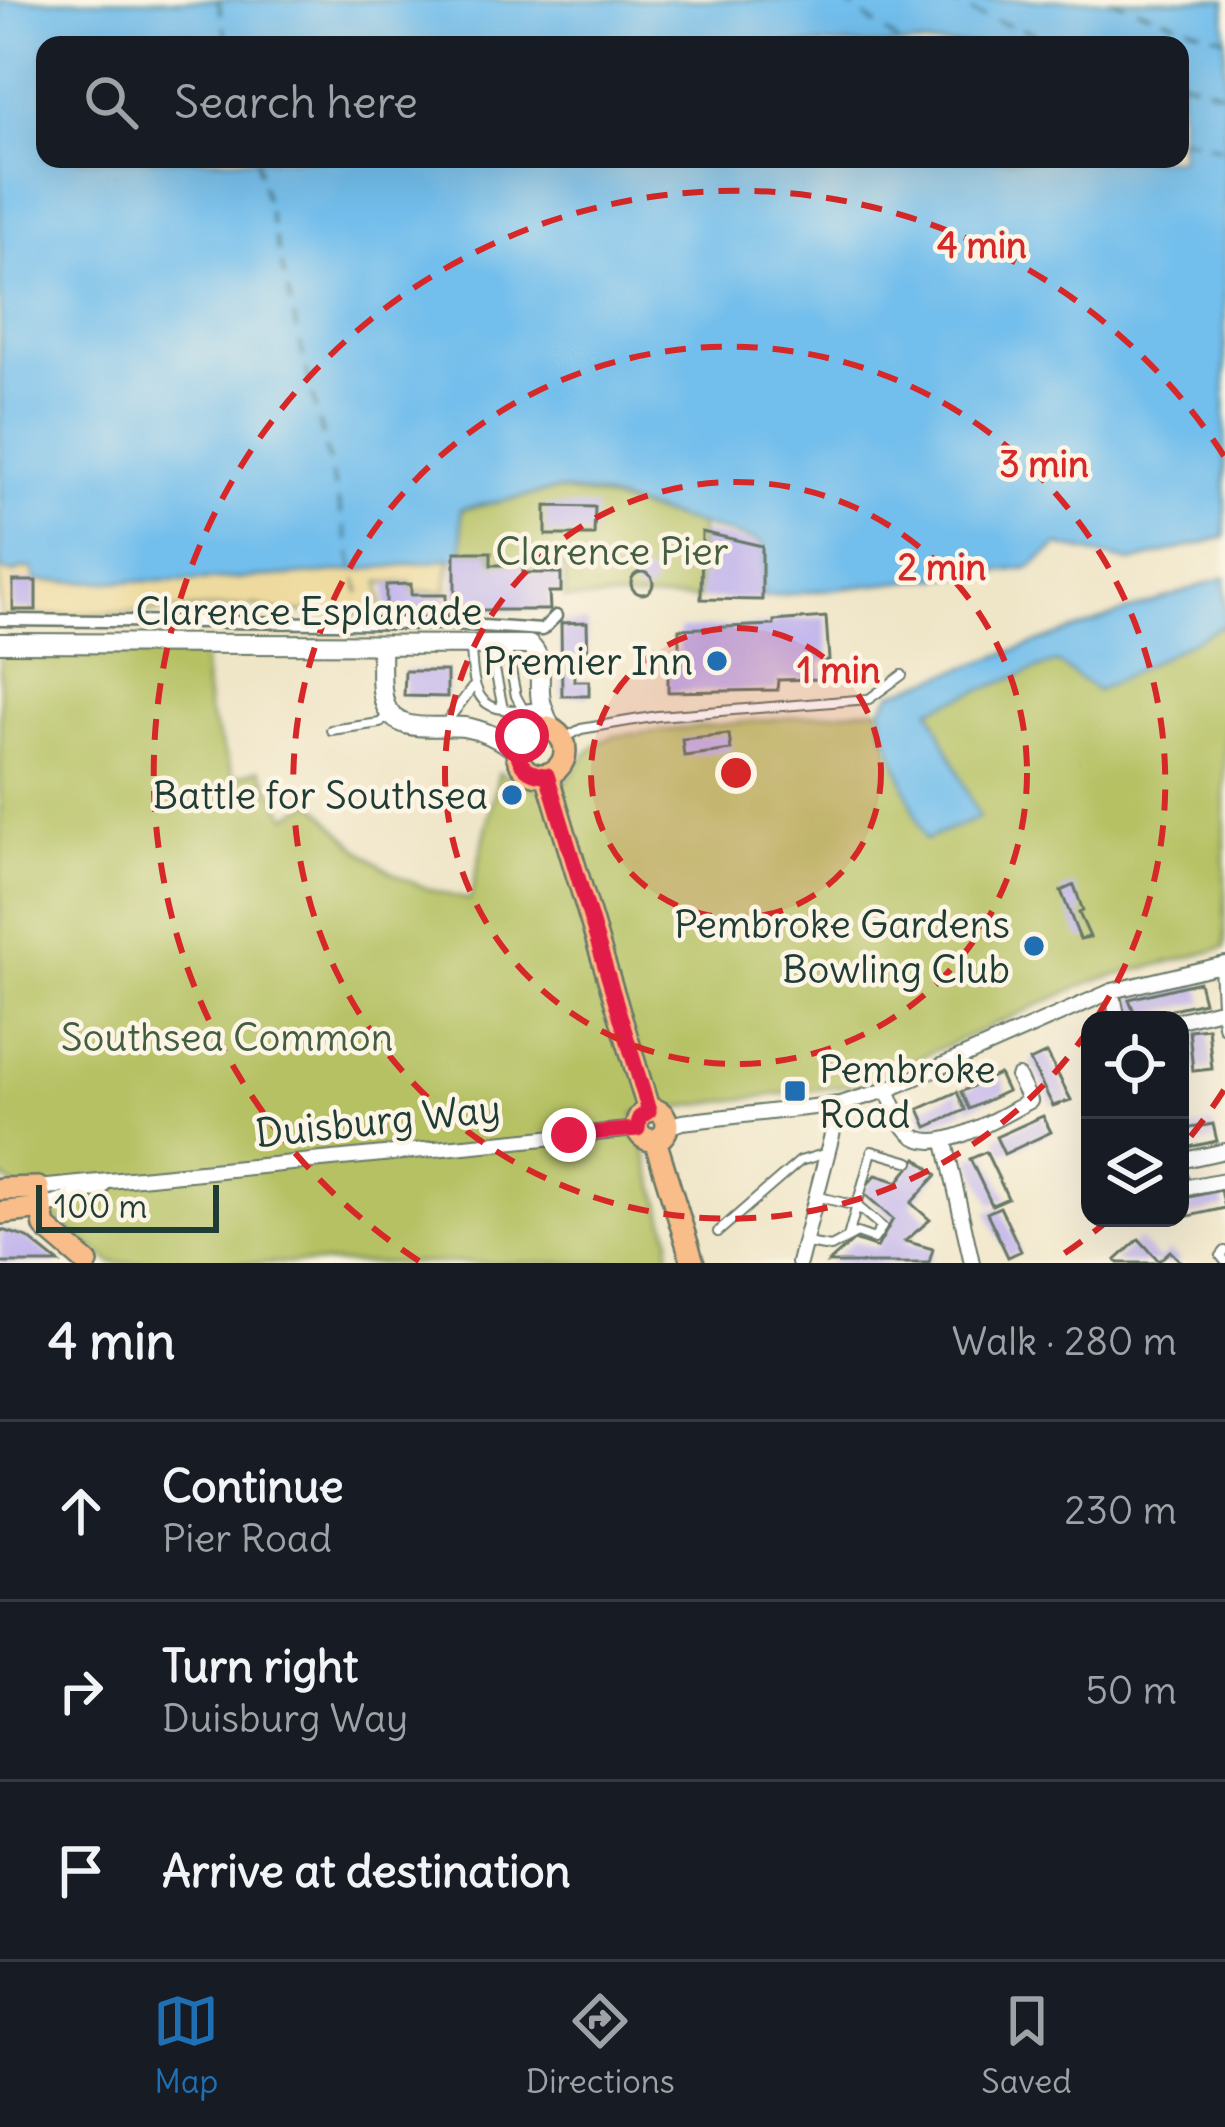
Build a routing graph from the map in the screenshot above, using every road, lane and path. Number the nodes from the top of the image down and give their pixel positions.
1 (556, 616) dead end
2 (0, 620) edge
3 (0, 644) edge
4 (489, 644) junction
5 (381, 646) junction
6 (902, 675) dead end
7 (472, 687) junction
8 (532, 708) junction
9 (503, 709) junction
10 (389, 713) junction
11 (443, 726) junction
12 (331, 730) dead end
13 (557, 734) junction
14 (517, 751) junction
15 (547, 775) junction
16 (1223, 964) edge
17 (1112, 991) junction
18 (1224, 1010) edge
19 (1116, 1011) edge
20 (1189, 1018) edge
21 (1225, 1025) edge
22 (1018, 1077) dead end
23 (886, 1090) junction
24 (840, 1104) junction
25 (652, 1127) junction
26 (945, 1142) junction
27 (1225, 1151) edge
28 (829, 1153) junction
29 (1189, 1159) edge
30 (910, 1162) dead end
31 (1225, 1180) edge
32 (1189, 1187) edge
33 (0, 1189) edge
34 (819, 1197) junction
35 (40, 1198) junction
36 (856, 1206) junction
37 (0, 1213) edge
38 (718, 1232) dead end
39 (848, 1238) junction
40 (805, 1243) junction
41 (1225, 1251) edge
42 (1225, 1261) edge
43 (87, 1263) edge
44 (692, 1263) edge
45 (799, 1263) edge
46 (972, 1263) edge

1 - 2 street
3 - 5 street, Clarence Esplanade
4 - 5 street, Clarence Esplanade
4 - 7 lane
4 - 8 lane
4 - 8 street, Clarence Esplanade
4 - 9 lane
5 - 10 street
6 - 13 lane
7 - 9 lane
7 - 11 lane
8 - 9 lane
8 - 13 street, Clarence Esplanade
10 - 11 street
10 - 12 lane
11 - 14 street
13 - 14 main road
13 - 15 main road
14 - 15 main road
15 - 25 main road
16 - 17 street
16 - 18 street
17 - 19 street
17 - 23 street
18 - 20 street
18 - 21 street
22 - 26 street
23 - 24 street
23 - 26 street
24 - 25 street, Duisburg Way
24 - 28 street
25 - 35 street, Duisburg Way
25 - 44 main road
26 - 46 street
27 - 29 street
28 - 34 street
28 - 38 lane
30 - 36 lane
31 - 32 street
33 - 35 main road
34 - 36 lane
34 - 40 street
35 - 37 main road
35 - 43 main road
36 - 39 lane
36 - 39 lane
39 - 40 lane
40 - 45 street
41 - 42 lane

